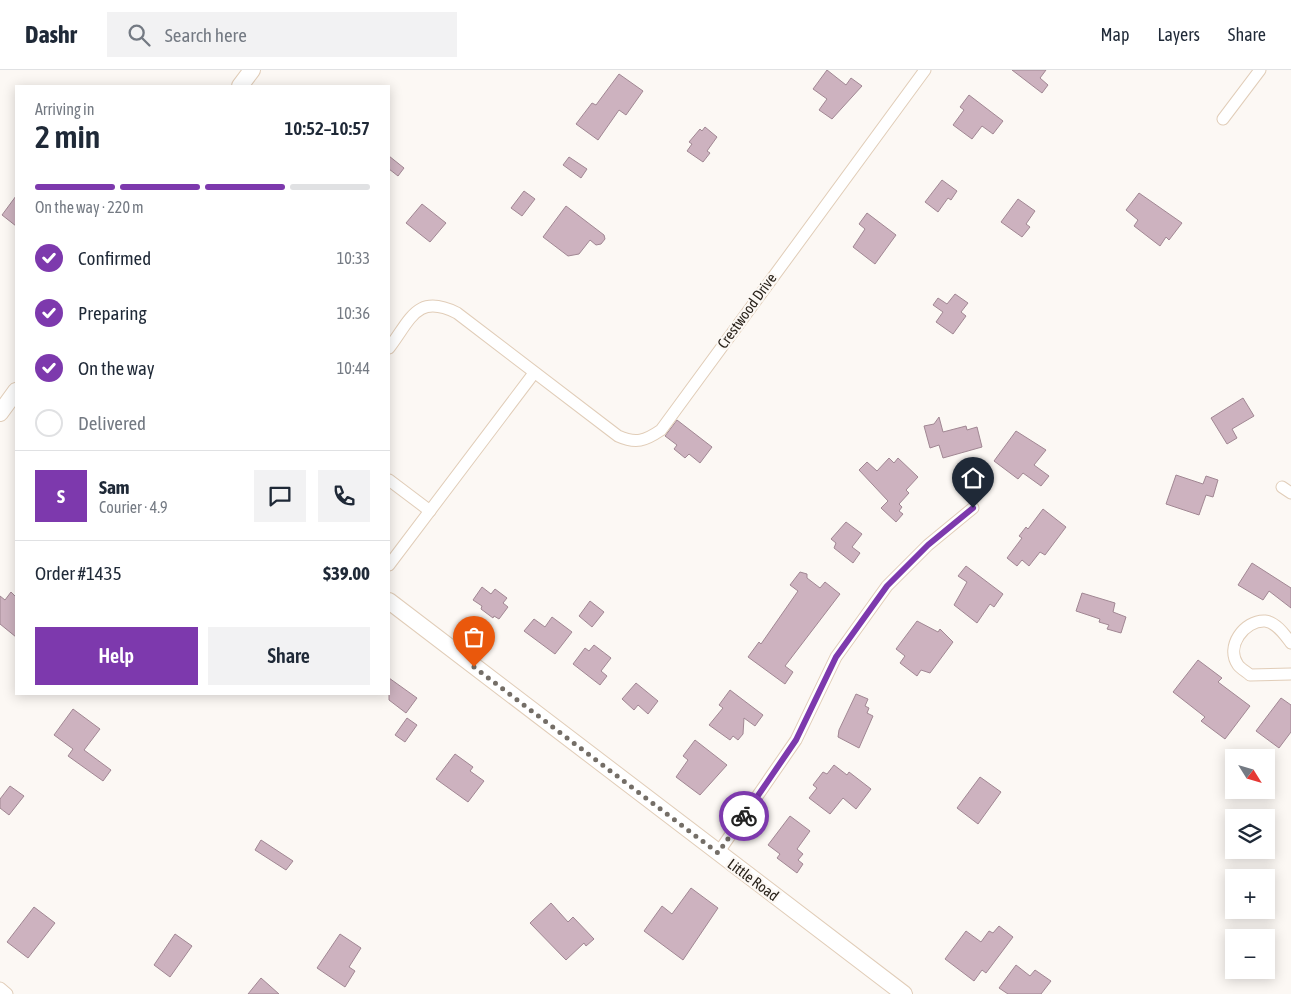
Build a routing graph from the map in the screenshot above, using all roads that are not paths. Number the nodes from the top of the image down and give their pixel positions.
1 (252, 70) edge
2 (924, 70) edge
3 (1260, 70) edge
4 (241, 85) edge
5 (1223, 119) dead end
6 (390, 347) edge
7 (534, 373) junction
8 (15, 392) edge
9 (0, 413) edge
10 (390, 481) edge
11 (973, 508) dead end
12 (430, 511) junction
13 (390, 564) edge
14 (390, 602) edge
15 (1291, 643) edge
16 (1291, 674) edge
17 (718, 853) junction
18 (0, 988) edge
19 (7, 994) edge
20 (904, 994) edge

1 - 4 street
2 - 7 street, Crestwood Drive
3 - 5 street
6 - 7 street, Crestwood Drive
7 - 12 street
8 - 9 street
10 - 12 street
11 - 17 street
12 - 13 street
14 - 17 street, Little Road
15 - 16 street
17 - 20 street, Little Road
18 - 19 street

